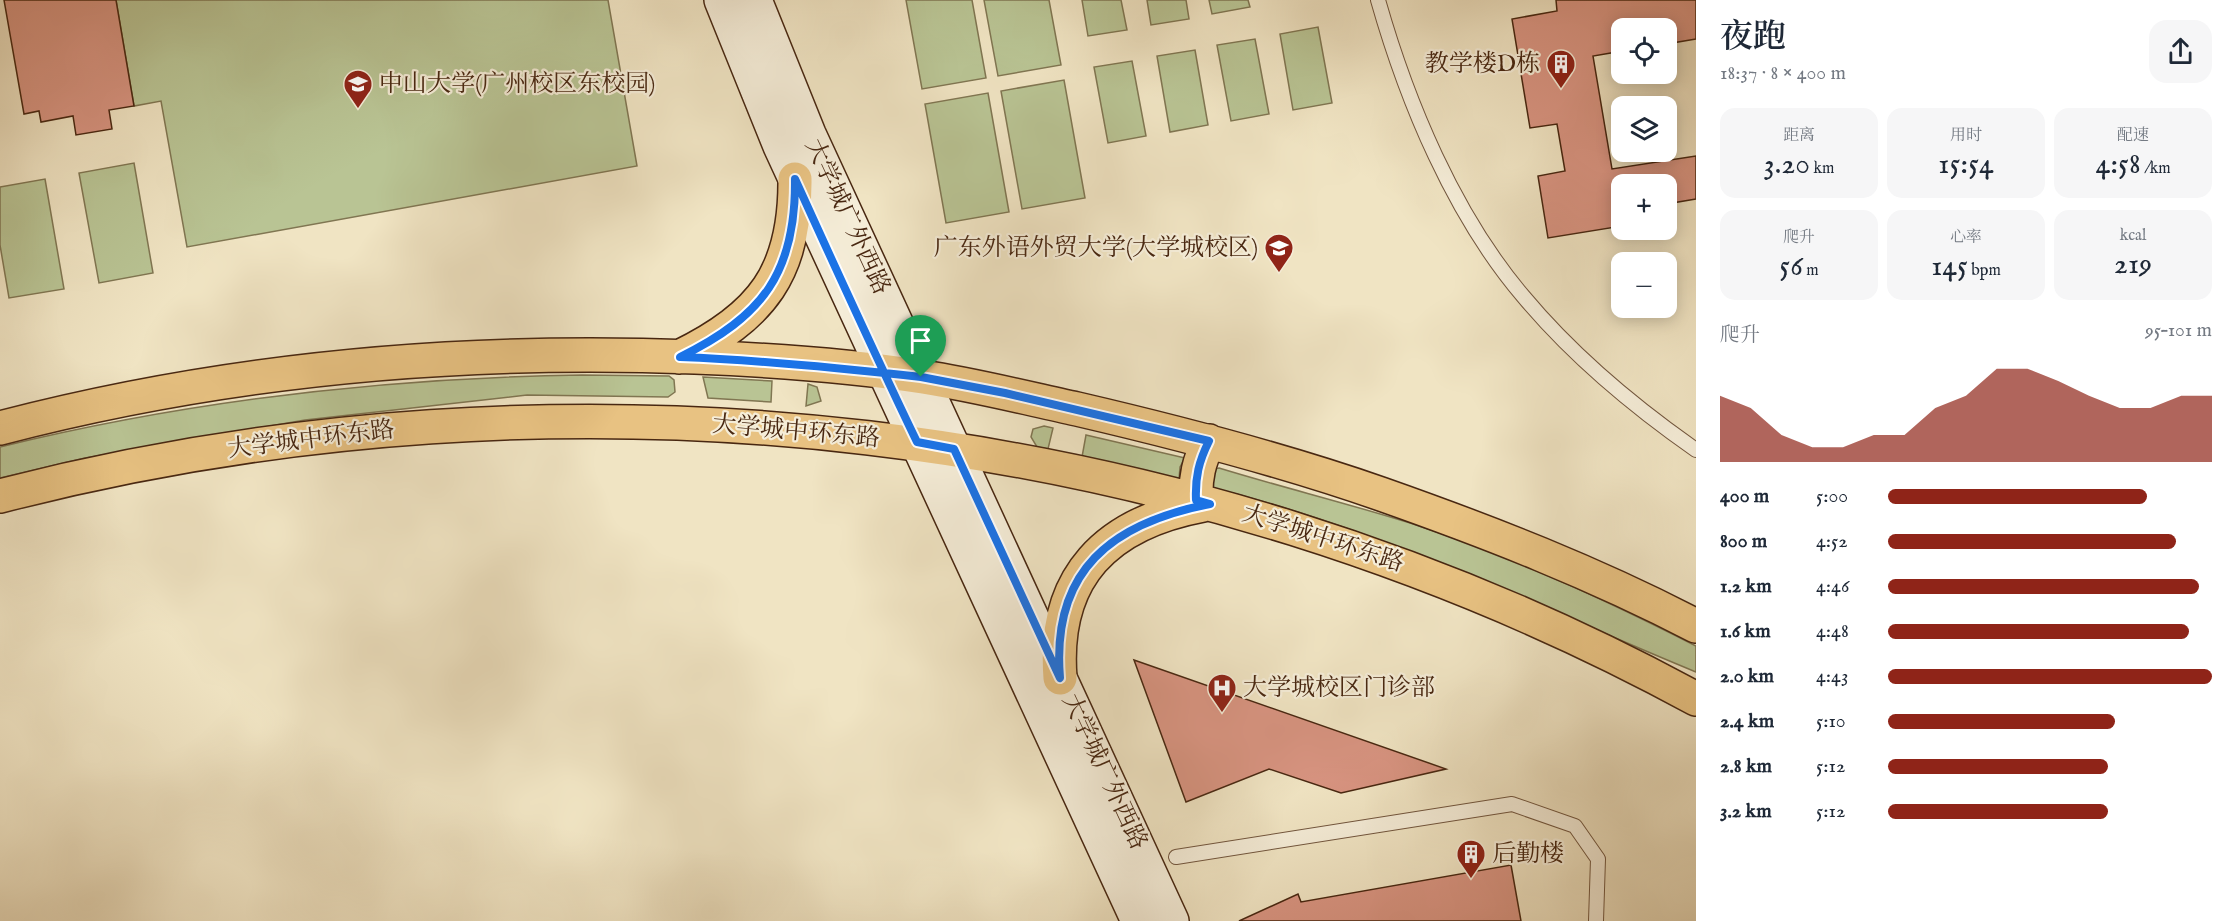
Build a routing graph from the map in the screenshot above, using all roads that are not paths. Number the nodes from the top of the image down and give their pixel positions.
1 (721, 0) edge
2 (755, 0) edge
3 (1378, 0) edge
4 (795, 179) junction
5 (680, 357) junction
6 (885, 373) junction
7 (921, 377) junction
8 (0, 428) edge
9 (1209, 441) junction
10 (917, 442) junction
11 (954, 449) junction
12 (1696, 450) edge
13 (0, 496) edge
14 (1203, 502) junction
15 (1696, 626) edge
16 (1060, 678) junction
17 (1696, 699) edge
18 (1176, 857) dead end
19 (1138, 921) edge
20 (1172, 921) edge
21 (1596, 921) edge

1 - 4 main road, 大学城广外西路
2 - 7 main road, 大学城广外西路
3 - 12 lane
4 - 5 main road
4 - 6 main road, 大学城广外西路
5 - 6 main road
5 - 8 main road
6 - 7 main road
6 - 10 main road, 大学城广外西路
7 - 9 main road
7 - 11 main road, 大学城广外西路
9 - 14 main road
9 - 15 main road
10 - 11 main road, 大学城中环东路
10 - 13 main road, 大学城中环东路
10 - 19 main road, 大学城广外西路
11 - 14 main road, 大学城中环东路
11 - 16 main road, 大学城广外西路
14 - 16 main road
14 - 17 main road, 大学城中环东路
16 - 20 main road, 大学城广外西路
18 - 21 lane

